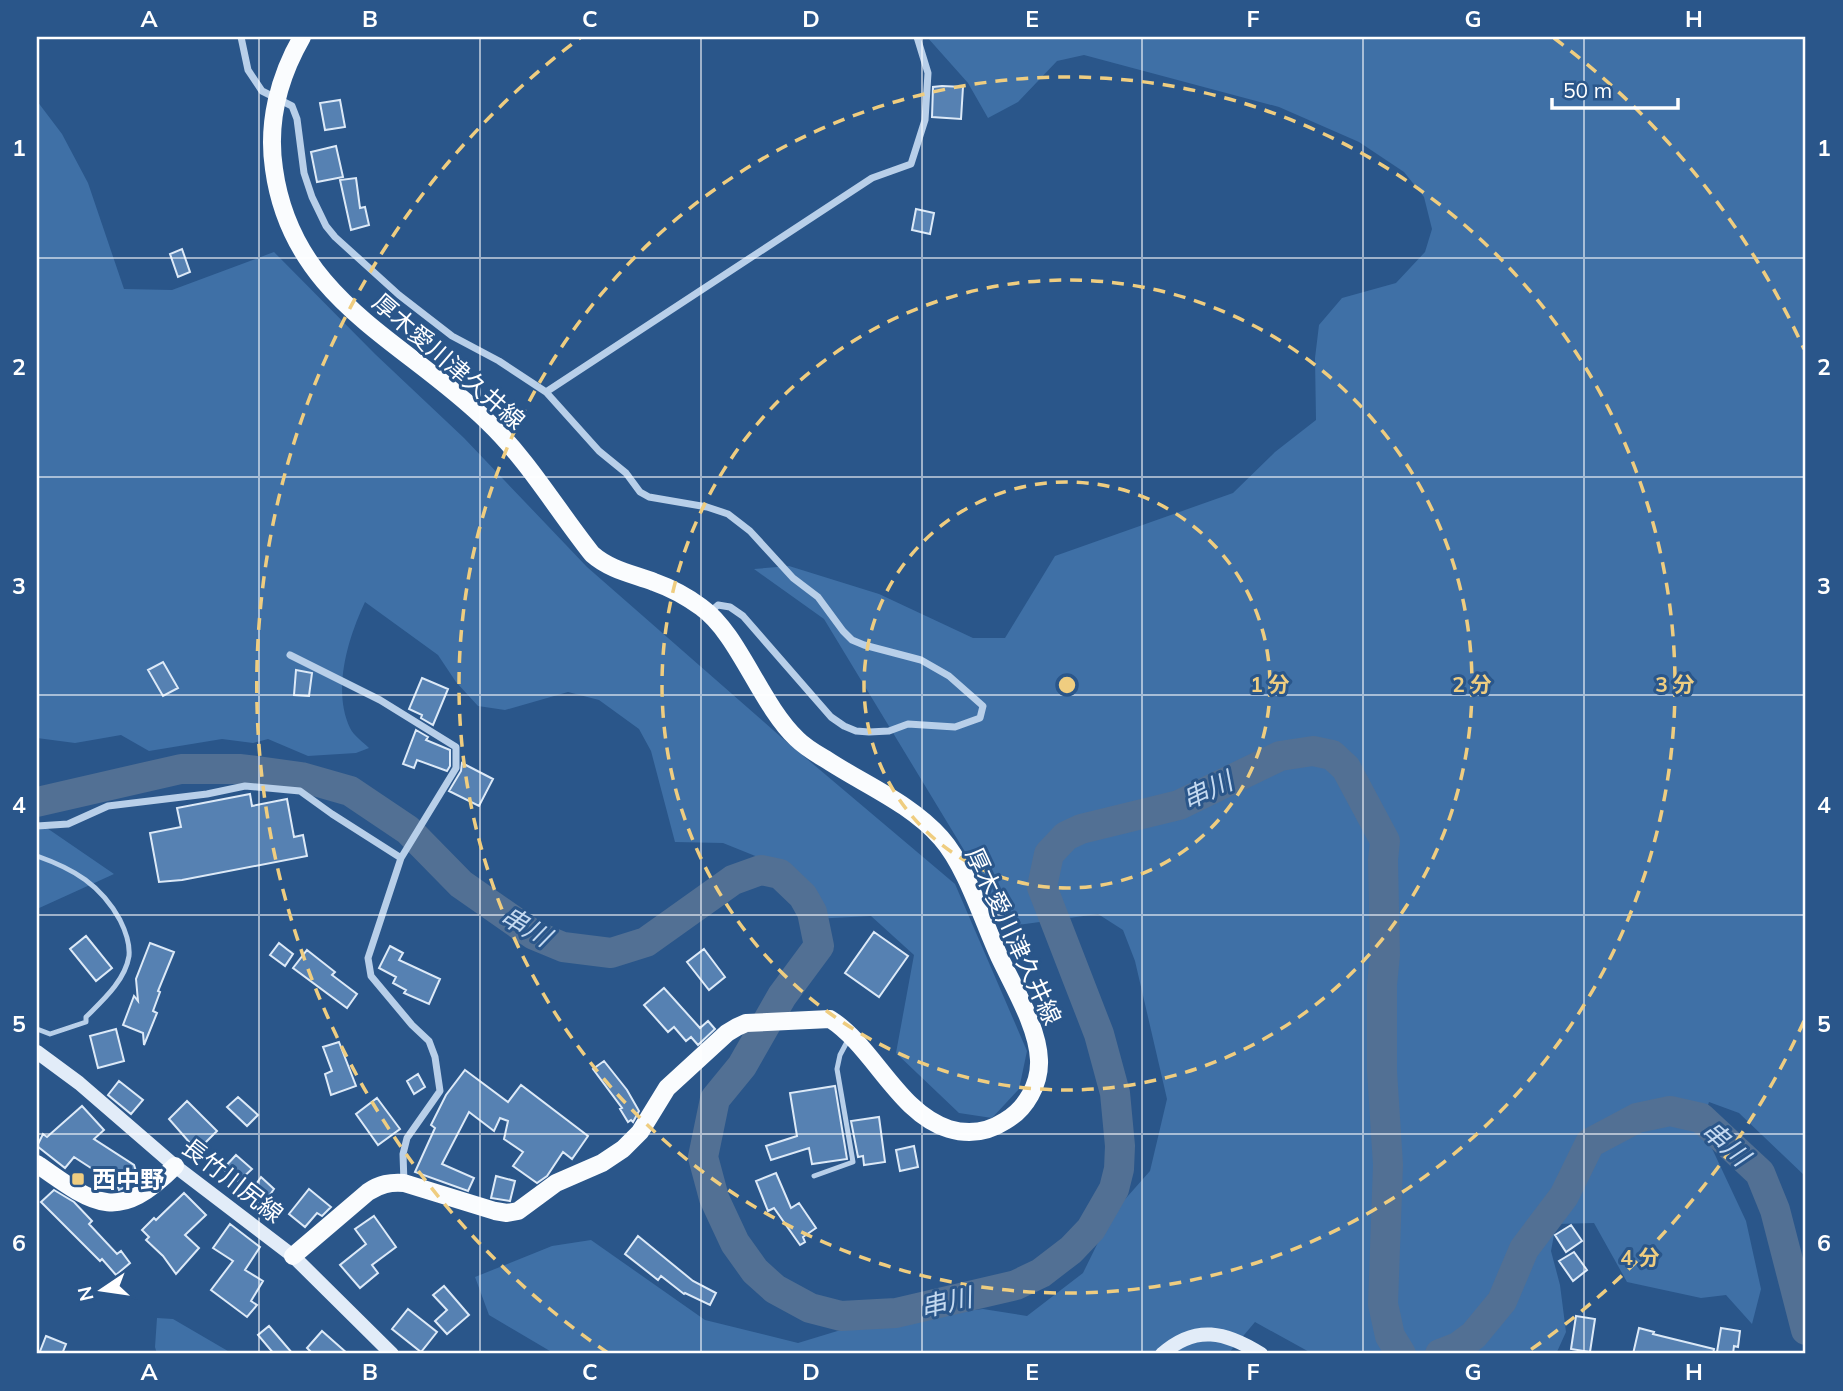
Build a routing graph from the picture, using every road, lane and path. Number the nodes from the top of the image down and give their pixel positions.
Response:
1 (241, 37) edge
2 (302, 37) edge
3 (917, 37) edge
4 (276, 99) junction
5 (546, 392) junction
6 (709, 613) junction
7 (290, 655) dead end
8 (37, 826) edge
9 (37, 856) edge
10 (401, 858) junction
11 (37, 1029) edge
12 (851, 1035) junction
13 (37, 1052) edge
14 (37, 1164) edge
15 (175, 1166) junction
16 (814, 1176) dead end
17 (404, 1183) junction
18 (293, 1256) junction
19 (392, 1354) edge
20 (1162, 1354) edge
21 (1261, 1354) edge

1 - 4 street
2 - 4 main road, 厚木愛川津久井線
3 - 5 street
4 - 5 street
4 - 6 main road, 厚木愛川津久井線
5 - 6 street
6 - 12 main road, 厚木愛川津久井線
7 - 10 street
8 - 10 street
9 - 11 lane
10 - 17 street
12 - 16 lane
12 - 17 main road, 厚木愛川津久井線
13 - 15 main road, 長竹川尻線
14 - 15 main road
15 - 18 main road, 長竹川尻線
17 - 18 main road
18 - 19 main road, 長竹川尻線
20 - 21 main road

